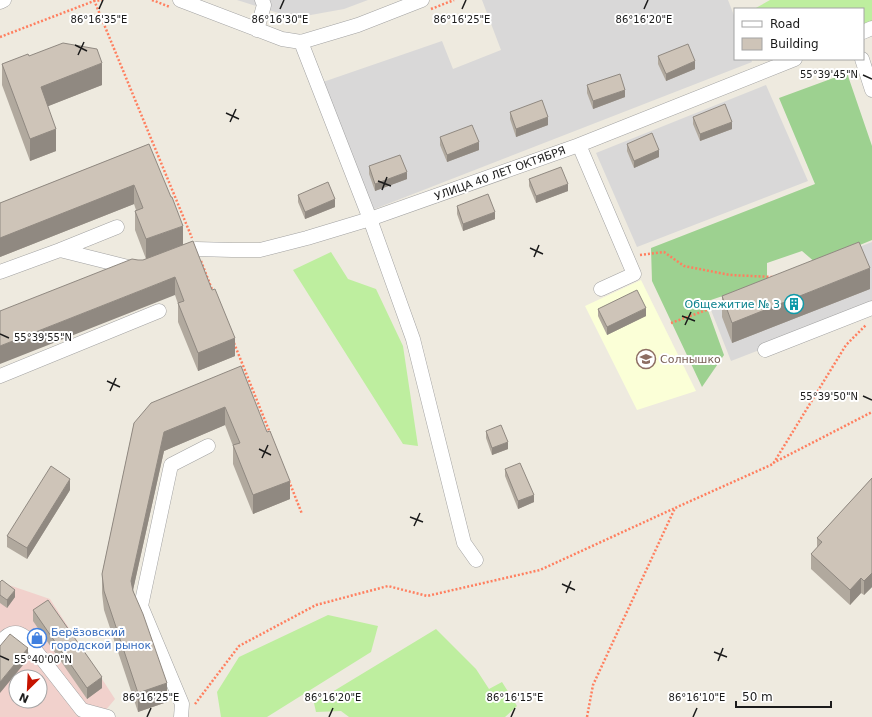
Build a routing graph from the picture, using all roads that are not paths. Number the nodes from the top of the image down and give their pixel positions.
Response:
1 (4, 0) edge
2 (180, 0) edge
3 (262, 0) edge
4 (422, 0) edge
5 (0, 2) edge
6 (257, 30) junction
7 (301, 42) junction
8 (792, 60) edge
9 (862, 60) edge
10 (872, 90) edge
11 (578, 145) junction
12 (370, 219) junction
13 (116, 227) dead end
14 (60, 250) junction
15 (168, 259) edge
16 (147, 267) edge
17 (0, 272) edge
18 (601, 289) dead end
19 (872, 308) edge
20 (159, 311) dead end
21 (765, 350) dead end
22 (0, 376) edge
23 (208, 446) dead end
24 (476, 560) dead end
25 (0, 643) edge
26 (108, 717) edge
27 (181, 717) edge

1 - 5 street
2 - 6 street
3 - 6 street
4 - 7 street
6 - 7 street
7 - 12 street
8 - 11 street, УЛИЦА 40 ЛЕТ ОКТЯБРЯ
9 - 10 street
11 - 12 street, УЛИЦА 40 ЛЕТ ОКТЯБРЯ
11 - 18 street
12 - 15 street, УЛИЦА 40 ЛЕТ ОКТЯБРЯ
12 - 24 street
13 - 14 street
14 - 16 street
14 - 17 street
19 - 21 street
20 - 22 street
23 - 27 street
25 - 26 street

